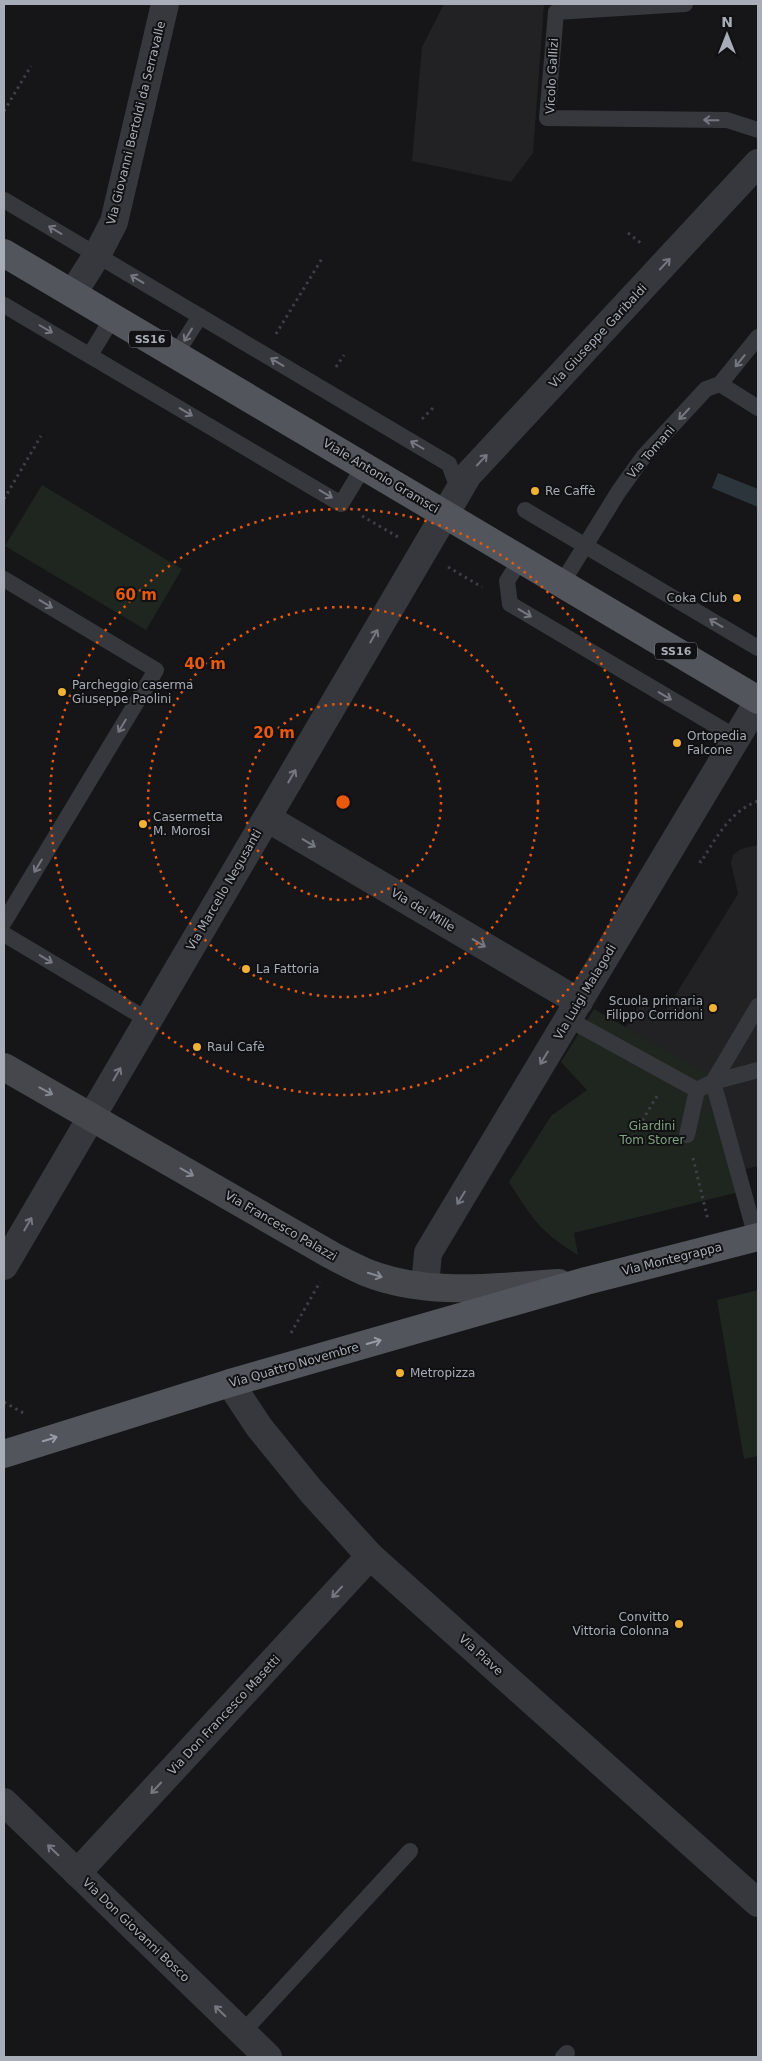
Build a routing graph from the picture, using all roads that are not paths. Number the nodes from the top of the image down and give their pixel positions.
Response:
1 (165, 4) edge
2 (684, 4) edge
3 (758, 130) edge
4 (758, 163) edge
5 (4, 200) edge
6 (4, 252) edge
7 (97, 255) junction
8 (73, 294) junction
9 (4, 305) edge
10 (200, 316) junction
11 (112, 317) junction
12 (758, 337) edge
13 (176, 354) junction
14 (90, 355) junction
15 (720, 384) junction
16 (758, 408) edge
17 (364, 466) junction
18 (452, 502) junction
19 (526, 510) dead end
20 (586, 545) junction
21 (521, 559) junction
22 (4, 579) edge
23 (562, 583) junction
24 (758, 648) edge
25 (758, 701) edge
26 (737, 738) junction
27 (267, 818) junction
28 (4, 922) edge
29 (4, 934) edge
30 (758, 1006) edge
31 (574, 1010) junction
32 (148, 1020) junction
33 (4, 1067) edge
34 (758, 1070) edge
35 (713, 1082) junction
36 (697, 1090) junction
37 (92, 1116) junction
38 (687, 1135) road end
39 (757, 1237) edge
40 (4, 1266) edge
41 (586, 1281) junction
42 (425, 1286) junction
43 (230, 1383) junction
44 (4, 1454) edge
45 (370, 1556) junction
46 (4, 1802) edge
47 (410, 1851) dead end
48 (77, 1873) junction
49 (758, 1903) edge
50 (242, 2033) junction
51 (268, 2057) edge

1 - 7 street, Via Giovanni Bertoldi da Serravalle
3 -> 2 lane, Vicolo Gallizi
18 -> 4 street, Via Giuseppe Garibaldi
7 -> 5 lane
6 - 8 main road, Viale Antonio Gramsci / SS16
7 - 8 street, Via Giovanni Bertoldi da Serravalle
10 -> 7 lane
8 - 11 main road, Viale Antonio Gramsci / SS16
9 -> 14 lane
10 -> 13 lane
18 -> 10 lane
11 - 13 main road, Viale Antonio Gramsci / SS16
11 - 14 lane
12 -> 15 lane, Via Tomani
13 - 17 main road, Viale Antonio Gramsci / SS16
14 -> 17 lane
15 - 16 lane
15 -> 20 lane, Via Tomani
17 - 18 main road, Viale Antonio Gramsci / SS16
18 - 21 main road, Viale Antonio Gramsci / SS16
27 -> 18 street, Via Marcello Negusanti
19 - 20 lane
20 - 23 lane, Via Tomani
24 -> 20 lane
21 - 23 main road, Viale Antonio Gramsci / SS16
21 -> 26 lane
22 -> 28 lane
23 - 25 main road, Viale Antonio Gramsci / SS16
25 - 26 street, Via Luigi Malagodi
26 - 31 street, Via Luigi Malagodi
27 -> 31 street, Via dei Mille
27 - 32 street, Via Marcello Negusanti
29 -> 32 lane
30 - 35 lane
31 - 36 lane
31 -> 42 street, Via Luigi Malagodi
37 -> 32 street, Via Marcello Negusanti
33 -> 37 street, Via Francesco Palazzi
34 - 35 lane
35 - 36 lane
35 - 39 lane
36 - 38 lane
40 -> 37 street, Via Marcello Negusanti
37 -> 42 street, Via Francesco Palazzi
39 - 41 main road, Via Montegrappa
41 - 42 street, Via Francesco Palazzi
43 -> 41 main road, Via Quattro Novembre
44 -> 43 main road, Via Quattro Novembre
43 - 45 street, Via Piave
45 -> 48 street, Via Don Francesco Masetti
45 - 49 street, Via Piave
48 -> 46 street, Via Don Giovanni Bosco
47 - 50 lane
50 -> 48 street, Via Don Giovanni Bosco
50 - 51 street, Via Don Giovanni Bosco

